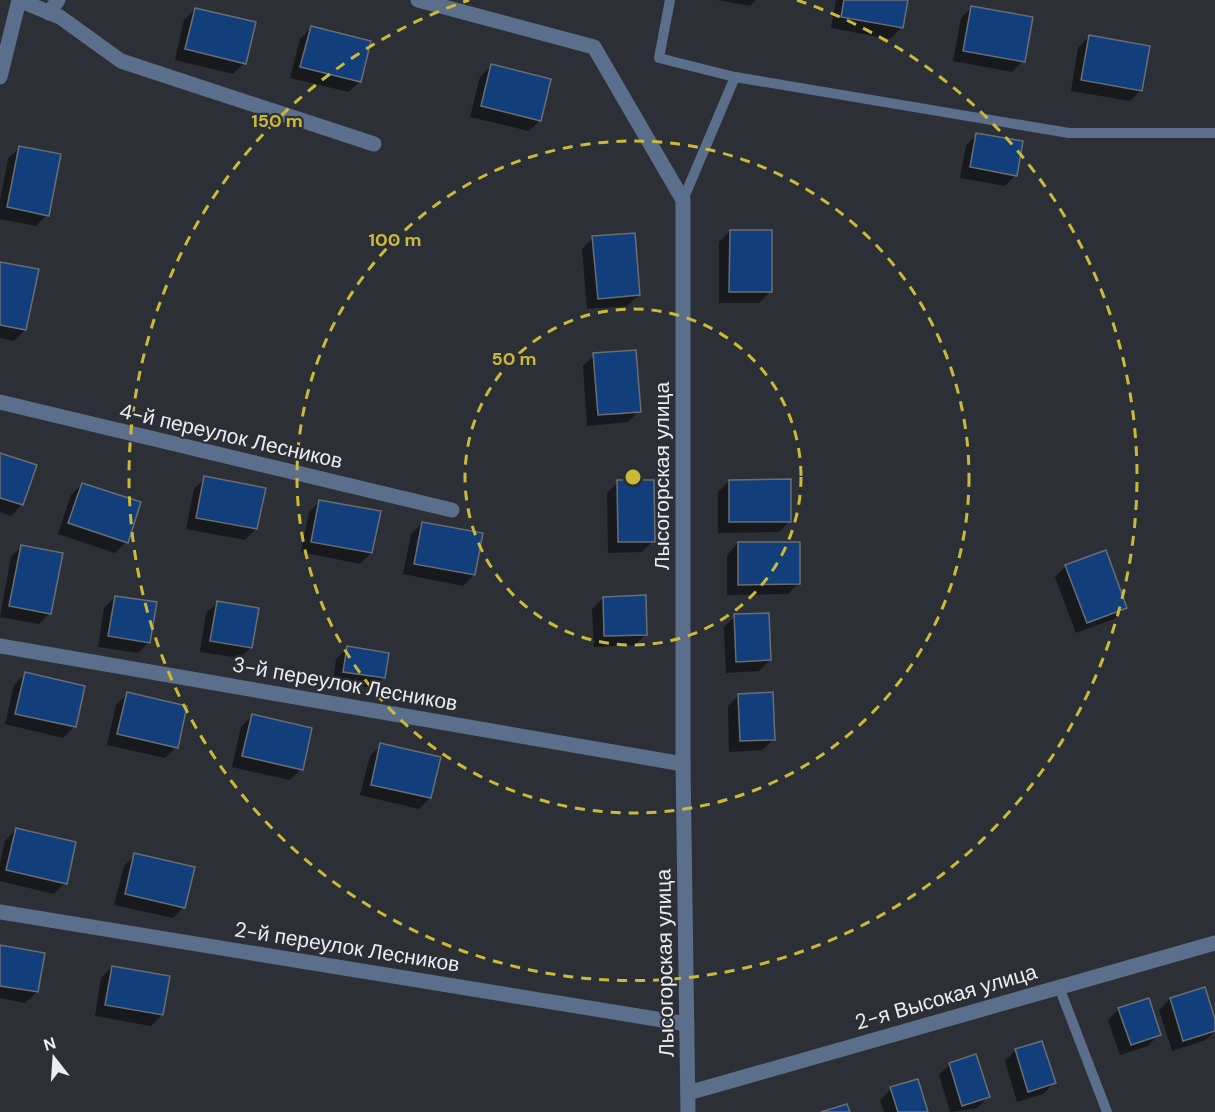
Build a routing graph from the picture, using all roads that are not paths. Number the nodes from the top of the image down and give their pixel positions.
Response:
1 (19, 0) edge
2 (58, 0) edge
3 (418, 0) edge
4 (670, 0) edge
5 (49, 13) junction
6 (735, 77) junction
7 (0, 78) edge
8 (1215, 133) edge
9 (374, 144) dead end
10 (683, 200) junction
11 (0, 402) edge
12 (452, 510) dead end
13 (0, 646) edge
14 (683, 764) junction
15 (0, 912) edge
16 (1215, 943) edge
17 (1059, 987) junction
18 (687, 1024) junction
19 (688, 1093) junction
20 (688, 1112) edge
21 (1107, 1112) edge

1 - 5 street
1 - 7 street
2 - 5 street
3 - 10 street
4 - 6 lane
5 - 9 street
6 - 8 lane
6 - 10 lane
10 - 14 street, Лысогорская улица
11 - 12 street, 4-й переулок Лесников
13 - 14 street, 3-й переулок Лесников
14 - 18 street, Лысогорская улица
15 - 18 street, 2-й переулок Лесников
16 - 17 street, 2-я Высокая улица
17 - 19 street, 2-я Высокая улица
17 - 21 lane
18 - 19 street, Лысогорская улица
19 - 20 street, Лысогорская улица

